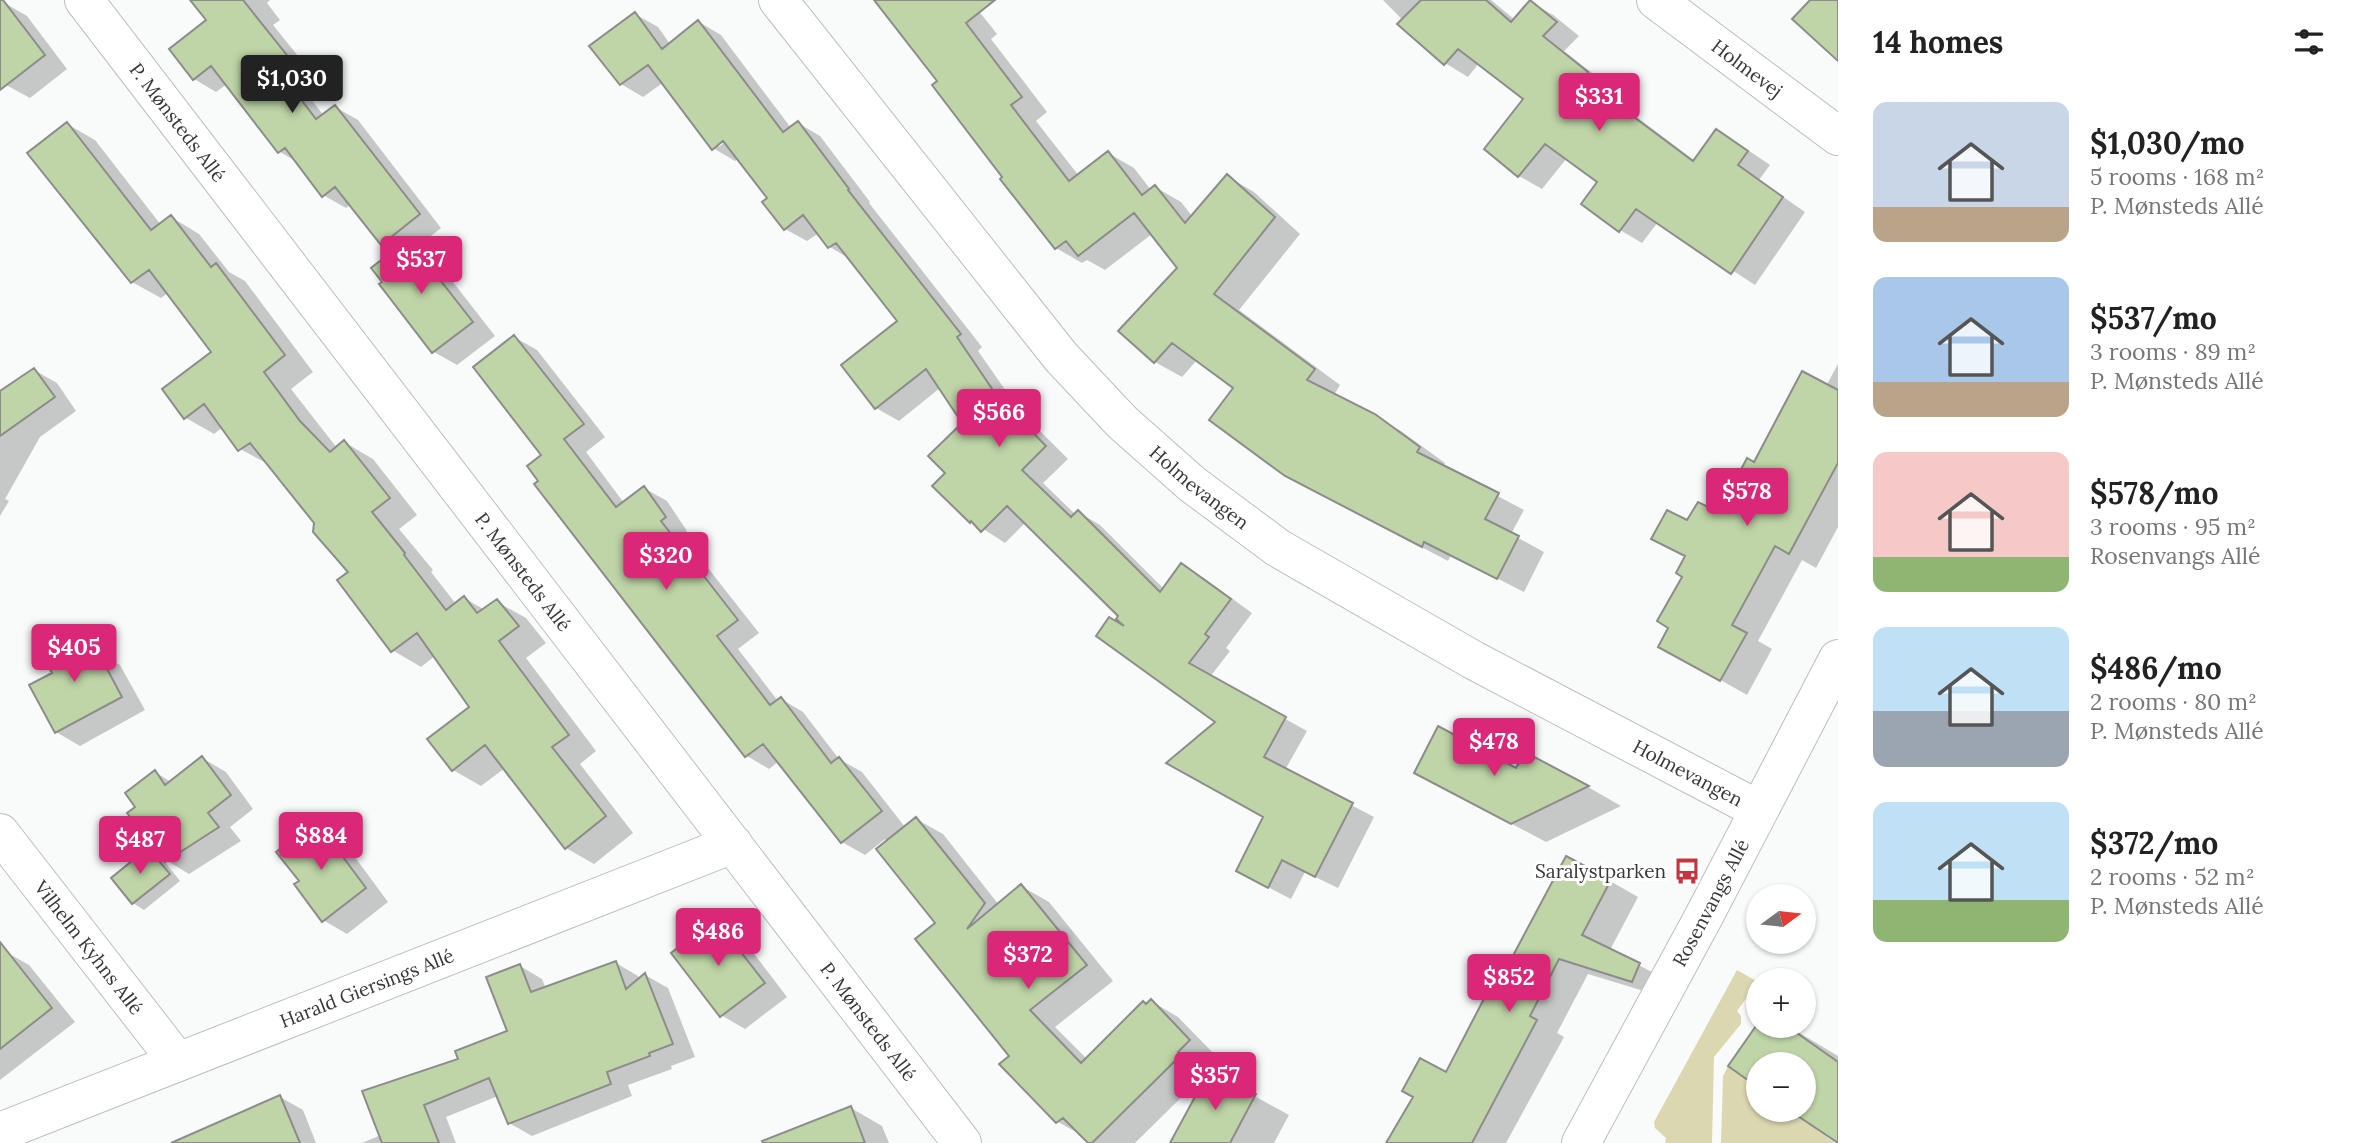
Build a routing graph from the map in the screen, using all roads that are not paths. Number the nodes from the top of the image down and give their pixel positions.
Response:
1 (84, 0) edge
2 (778, 0) edge
3 (1656, 0) edge
4 (1838, 136) edge
5 (1838, 659) edge
6 (1759, 810) junction
7 (0, 834) edge
8 (733, 844) junction
9 (178, 1062) junction
10 (0, 1132) edge
11 (962, 1143) edge
12 (1581, 1143) edge

1 - 8 street, P. Mønsteds Allé
2 - 6 street, Holmevangen
3 - 4 street, Holmevej
5 - 6 street, Rosenvangs Allé
6 - 12 street, Rosenvangs Allé
7 - 9 street, Vilhelm Kyhns Allé
8 - 9 street, Harald Giersings Allé
8 - 11 street, P. Mønsteds Allé
9 - 10 street, Harald Giersings Allé

